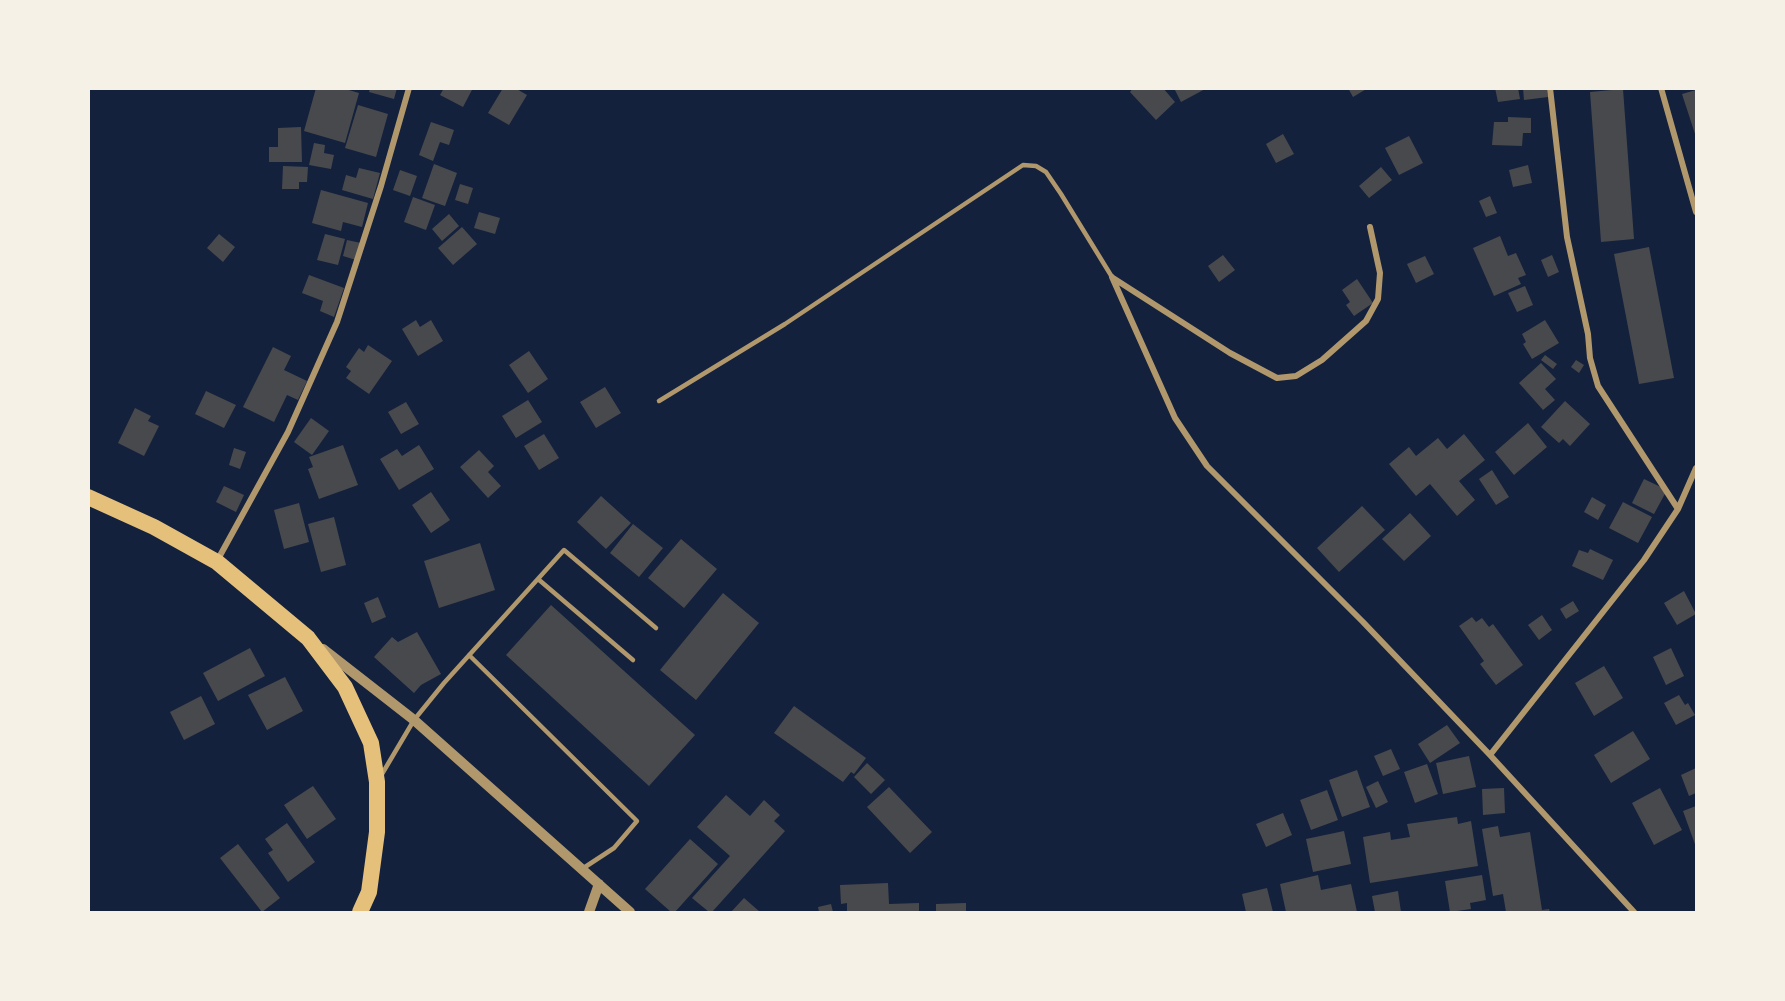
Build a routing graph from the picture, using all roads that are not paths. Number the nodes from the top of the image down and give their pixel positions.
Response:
1 (409, 88) edge
2 (1550, 88) edge
3 (1661, 88) edge
4 (1696, 212) edge
5 (1370, 227) dead end
6 (1112, 277) junction
7 (659, 401) dead end
8 (1696, 468) edge
9 (88, 497) edge
10 (1678, 509) junction
11 (217, 562) junction
12 (538, 579) junction
13 (656, 628) dead end
14 (308, 638) junction
15 (470, 655) junction
16 (633, 660) dead end
17 (414, 720) junction
18 (1490, 755) junction
19 (377, 782) junction
20 (582, 869) junction
21 (598, 884) junction
22 (360, 912) edge
23 (589, 912) edge
24 (630, 912) edge
25 (1634, 912) edge

1 - 11 street
2 - 10 street
3 - 4 street
5 - 6 street
6 - 7 lane
6 - 18 street
8 - 10 street
9 - 11 highway
10 - 18 street
11 - 14 highway
12 - 13 lane
12 - 15 lane
12 - 16 lane
14 - 17 street
14 - 19 highway
15 - 17 lane
15 - 20 lane
17 - 19 lane
17 - 20 street
18 - 25 street
19 - 22 highway
20 - 21 street
21 - 23 street
21 - 24 street

